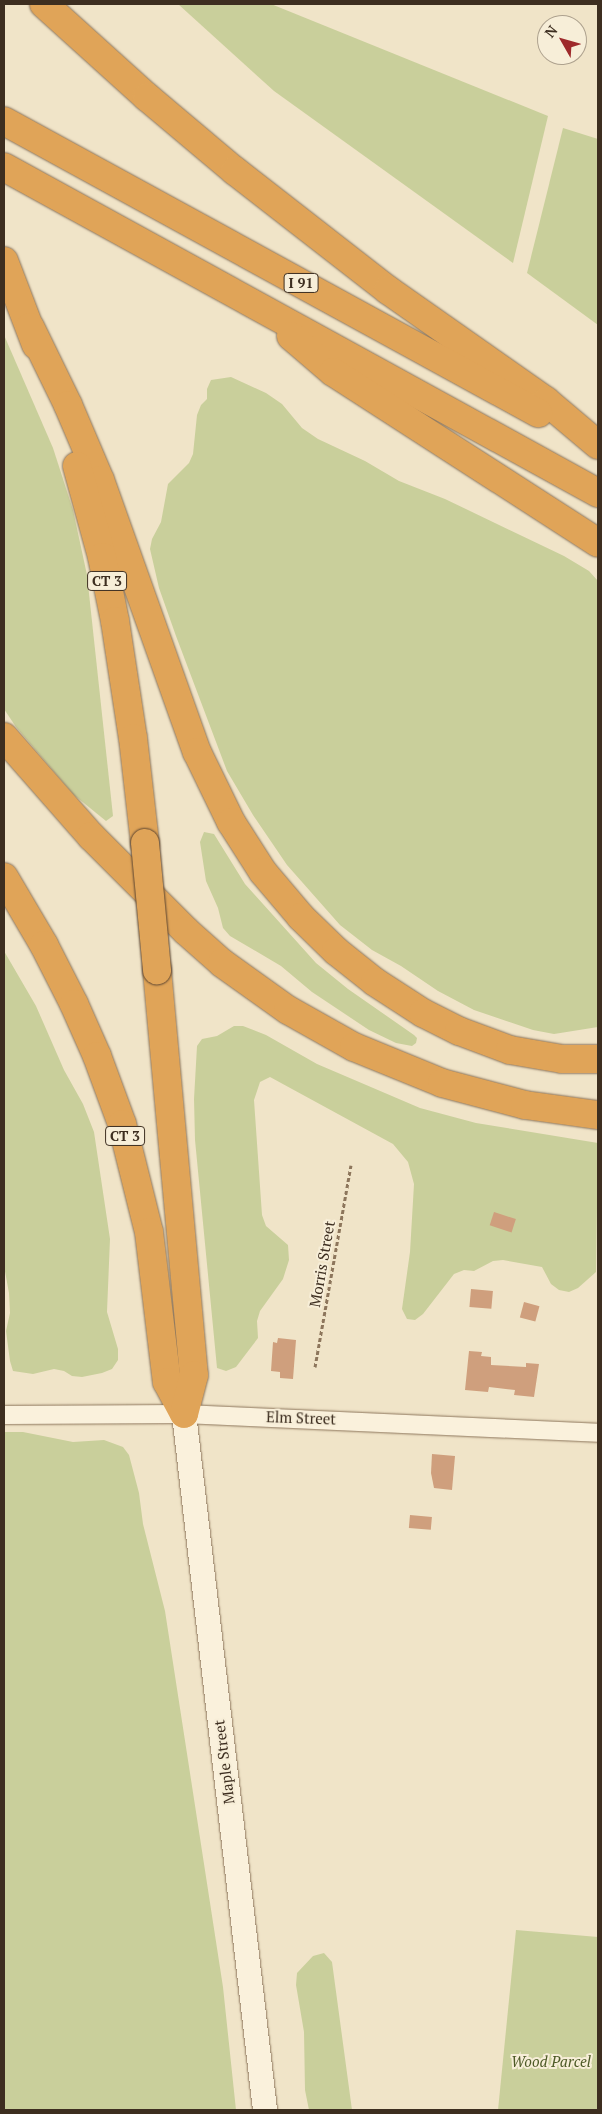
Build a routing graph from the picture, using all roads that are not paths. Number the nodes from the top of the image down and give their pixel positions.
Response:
1 (44, 4) edge
2 (4, 121) edge
3 (4, 167) edge
4 (4, 261) edge
5 (268, 312) junction
6 (30, 327) junction
7 (598, 445) edge
8 (598, 493) edge
9 (598, 542) edge
10 (4, 737) edge
11 (4, 877) edge
12 (598, 1059) edge
13 (598, 1115) edge
14 (184, 1414) junction
15 (4, 1416) edge
16 (598, 1433) edge
17 (265, 2110) edge

1 - 7 highway
2 - 7 highway, I 91
3 - 5 highway
4 - 6 highway, CT 3
5 - 8 highway
5 - 9 highway
6 - 12 highway
6 - 14 highway, CT 3, bridge
10 - 13 highway
11 - 14 highway, CT 3
14 - 15 street, Elm Street
14 - 16 street, Elm Street
14 - 17 main road, Maple Street / CT 3

